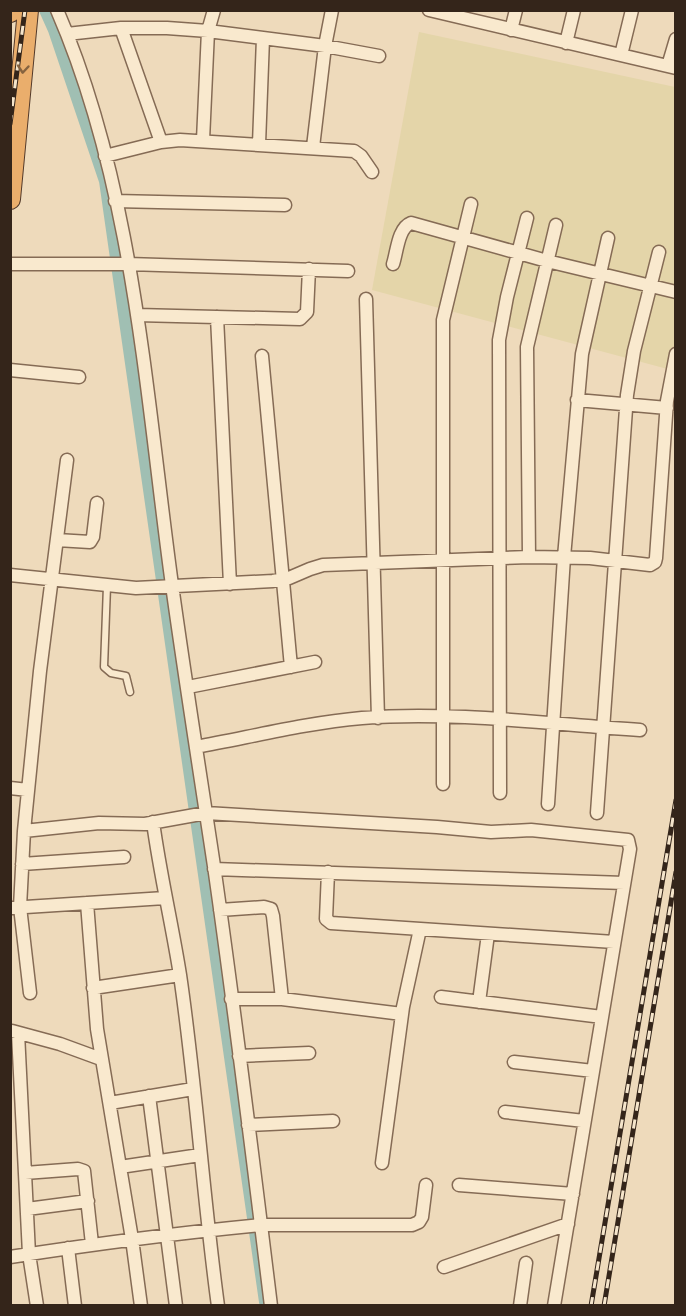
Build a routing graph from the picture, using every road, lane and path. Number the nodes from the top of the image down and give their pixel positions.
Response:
1 (28, 10) edge
2 (57, 10) edge
3 (214, 10) edge
4 (332, 10) edge
5 (429, 10) edge
6 (516, 10) edge
7 (574, 10) edge
8 (632, 10) edge
9 (458, 14) edge
10 (121, 28) junction
11 (511, 30) junction
12 (208, 31) junction
13 (67, 34) junction
14 (263, 38) junction
15 (675, 39) edge
16 (566, 43) junction
17 (325, 46) junction
18 (379, 56) dead end
19 (621, 56) junction
20 (672, 67) edge
21 (203, 140) junction
22 (161, 142) junction
23 (260, 144) junction
24 (313, 147) junction
25 (105, 156) junction
26 (372, 172) dead end
27 (10, 199) edge
28 (115, 201) junction
29 (471, 204) dead end
30 (285, 205) dead end
31 (527, 218) dead end
32 (556, 225) dead end
33 (463, 236) junction
34 (608, 238) dead end
35 (518, 252) junction
36 (658, 252) dead end
37 (547, 261) junction
38 (10, 264) edge
39 (126, 264) junction
40 (393, 264) dead end
41 (309, 269) junction
42 (348, 271) dead end
43 (599, 274) junction
44 (650, 286) junction
45 (675, 292) edge
46 (366, 299) dead end
47 (137, 315) junction
48 (217, 316) junction
49 (675, 354) edge
50 (262, 356) dead end
51 (10, 370) edge
52 (79, 377) dead end
53 (577, 400) junction
54 (626, 405) junction
55 (667, 408) junction
56 (67, 460) dead end
57 (97, 503) dead end
58 (57, 540) junction
59 (529, 557) junction
60 (564, 557) junction
61 (498, 558) junction
62 (443, 561) junction
63 (614, 561) junction
64 (375, 563) junction
65 (10, 575) edge
66 (53, 580) junction
67 (283, 580) junction
68 (230, 584) junction
69 (107, 586) junction
70 (170, 587) junction
71 (315, 662) dead end
72 (291, 667) junction
73 (188, 687) junction
74 (130, 692) dead end
75 (378, 717) junction
76 (443, 717) junction
77 (501, 721) junction
78 (552, 724) junction
79 (602, 728) junction
80 (640, 730) dead end
81 (196, 747) junction
82 (443, 784) dead end
83 (10, 788) edge
84 (28, 790) junction
85 (500, 793) dead end
86 (548, 804) dead end
87 (597, 813) dead end
88 (198, 814) junction
89 (153, 822) junction
90 (24, 831) junction
91 (124, 857) dead end
92 (22, 864) junction
93 (214, 869) junction
94 (328, 872) junction
95 (624, 883) junction
96 (165, 898) junction
97 (87, 903) junction
98 (15, 908) edge
99 (220, 910) junction
100 (420, 929) junction
101 (488, 934) junction
102 (614, 942) junction
103 (180, 975) junction
104 (93, 988) junction
105 (30, 993) dead end
106 (441, 997) dead end
107 (231, 999) junction
108 (282, 999) junction
109 (479, 1002) junction
110 (402, 1014) junction
111 (602, 1017) junction
112 (14, 1032) edge
113 (309, 1053) dead end
114 (239, 1056) junction
115 (101, 1059) junction
116 (514, 1062) dead end
117 (593, 1071) junction
118 (193, 1089) junction
119 (149, 1096) junction
120 (110, 1102) junction
121 (505, 1112) dead end
122 (333, 1121) dead end
123 (584, 1121) junction
124 (248, 1125) junction
125 (200, 1155) junction
126 (158, 1161) junction
127 (382, 1163) dead end
128 (120, 1167) junction
129 (25, 1173) junction
130 (426, 1185) dead end
131 (459, 1185) dead end
132 (573, 1194) junction
133 (88, 1201) junction
134 (27, 1209) junction
135 (568, 1224) junction
136 (258, 1225) junction
137 (207, 1230) junction
138 (168, 1235) junction
139 (132, 1239) junction
140 (92, 1244) junction
141 (68, 1248) junction
142 (29, 1254) junction
143 (10, 1257) edge
144 (526, 1263) dead end
145 (444, 1267) dead end
146 (37, 1305) edge
147 (75, 1305) edge
148 (141, 1305) edge
149 (176, 1305) edge
150 (218, 1305) edge
151 (272, 1305) edge
152 (520, 1305) edge
153 (554, 1305) edge

1 -> 27 highway
2 - 13 street
3 - 12 street
4 - 17 street
5 - 9 street
6 - 11 street
7 - 16 street
8 - 19 street
9 - 11 street
10 - 12 street
10 - 13 street
10 - 22 street
11 - 16 street
12 - 14 street
12 - 21 street
13 - 25 street
14 - 17 street
14 - 23 street
15 - 20 street
16 - 19 street
17 - 18 street
17 - 24 street
19 - 20 street
21 - 22 street
21 - 23 street
22 - 25 street
23 - 24 street
24 - 26 street
25 - 28 street
28 - 30 street
28 - 39 street
29 - 33 street
31 - 35 street
32 - 37 street
33 - 35 street
33 - 40 street
33 - 62 street
34 - 43 street
35 - 37 street
35 - 61 street
36 - 44 street
37 - 43 street
37 - 59 street
38 - 39 street
39 - 41 street
39 - 47 street
41 - 42 street
41 - 48 street
43 - 44 street
43 - 53 street
44 - 45 street
44 - 54 street
46 - 64 street
47 - 48 street
47 - 70 street
48 - 68 street
49 - 55 street
50 - 67 street
51 - 52 street
53 - 54 street
53 - 60 street
54 - 55 street
54 - 63 street
55 - 63 street
56 - 58 street
57 - 58 street
58 - 66 street
59 - 60 street
59 - 61 street
60 - 63 street
60 - 78 street
61 - 62 street
61 - 77 street
62 - 64 street
62 - 76 street
63 - 79 street
64 - 67 street
64 - 75 street
65 - 66 street
66 - 69 street
66 - 84 street
67 - 68 street
67 - 72 street
68 - 70 street
69 - 70 street
69 - 74 lane
70 - 73 street
71 - 72 street
72 - 73 street
73 - 81 street
75 - 76 street
75 - 81 street
76 - 77 street
76 - 82 street
77 - 78 street
77 - 85 street
78 - 79 street
78 - 86 street
79 - 80 street
79 - 87 street
81 - 88 street
83 - 84 street
84 - 90 street
88 - 89 street
88 - 93 street
88 - 95 street
89 - 90 street
89 - 96 street
90 - 92 street
91 - 92 street
92 - 98 street
93 - 94 street
93 - 99 street
94 - 95 street
94 - 100 street
95 - 102 street
96 - 97 street
96 - 103 street
97 - 98 street
97 - 104 street
98 - 105 street
99 - 107 street
99 - 108 street
100 - 101 street
100 - 110 street
101 - 102 street
101 - 109 street
102 - 111 street
103 - 104 street
103 - 118 street
104 - 115 street
106 - 109 street
107 - 108 street
107 - 114 street
108 - 110 street
109 - 111 street
110 - 127 street
111 - 117 street
112 - 115 street
112 - 129 street
113 - 114 street
114 - 124 street
115 - 120 street
116 - 117 street
117 - 123 street
118 - 119 street
118 - 125 street
119 - 120 street
119 - 126 street
120 - 128 street
121 - 123 street
122 - 124 street
123 - 132 street
124 - 136 street
125 - 126 street
125 - 137 street
126 - 128 street
126 - 138 street
128 - 139 street
129 - 133 street
129 - 134 street
130 - 136 street
131 - 132 street
132 - 135 street
133 - 134 street
133 - 140 street
134 - 142 street
135 - 145 street
135 - 153 street
136 - 137 street
136 - 151 street
137 - 138 street
137 - 150 street
138 - 139 street
138 - 149 street
139 - 140 street
139 - 148 street
140 - 141 street
141 - 142 street
141 - 147 street
142 - 143 street
142 - 146 street
144 - 152 street

